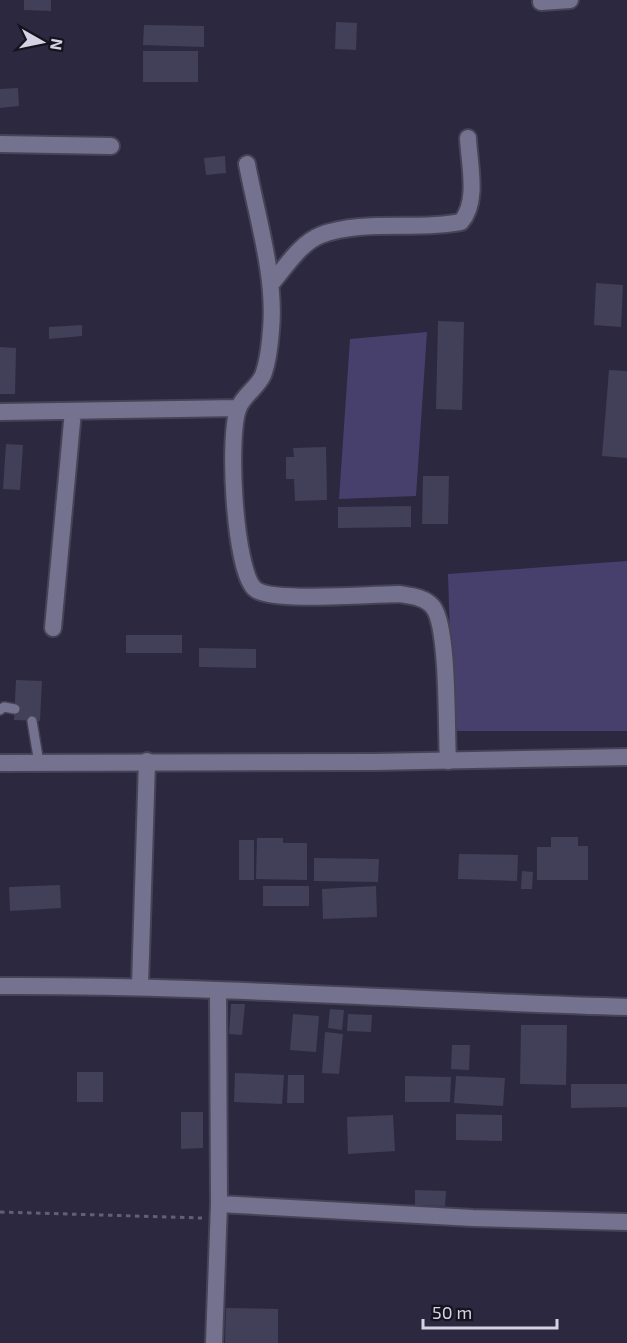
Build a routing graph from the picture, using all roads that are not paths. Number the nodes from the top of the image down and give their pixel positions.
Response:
1 (570, 0) edge
2 (541, 2) dead end
3 (468, 138) dead end
4 (0, 144) edge
5 (111, 146) dead end
6 (247, 164) dead end
7 (271, 284) junction
8 (238, 408) junction
9 (73, 411) junction
10 (0, 412) edge
11 (53, 628) dead end
12 (15, 709) dead end
13 (0, 710) edge
14 (33, 721) dead end
15 (627, 758) edge
16 (147, 761) junction
17 (448, 761) junction
18 (0, 763) edge
19 (39, 763) junction
20 (0, 986) edge
21 (140, 986) junction
22 (218, 991) junction
23 (627, 1007) edge
24 (219, 1211) junction
25 (627, 1222) edge
26 (214, 1343) edge

1 - 2 street
3 - 7 street
4 - 5 street
6 - 7 street
7 - 8 street
8 - 9 street
8 - 17 street
9 - 10 street
9 - 11 street
12 - 13 lane
14 - 19 lane
15 - 17 street
16 - 17 street
16 - 19 street
16 - 21 street
18 - 19 street
20 - 21 street
21 - 22 street
22 - 23 street
22 - 24 street
24 - 25 street
24 - 26 street

